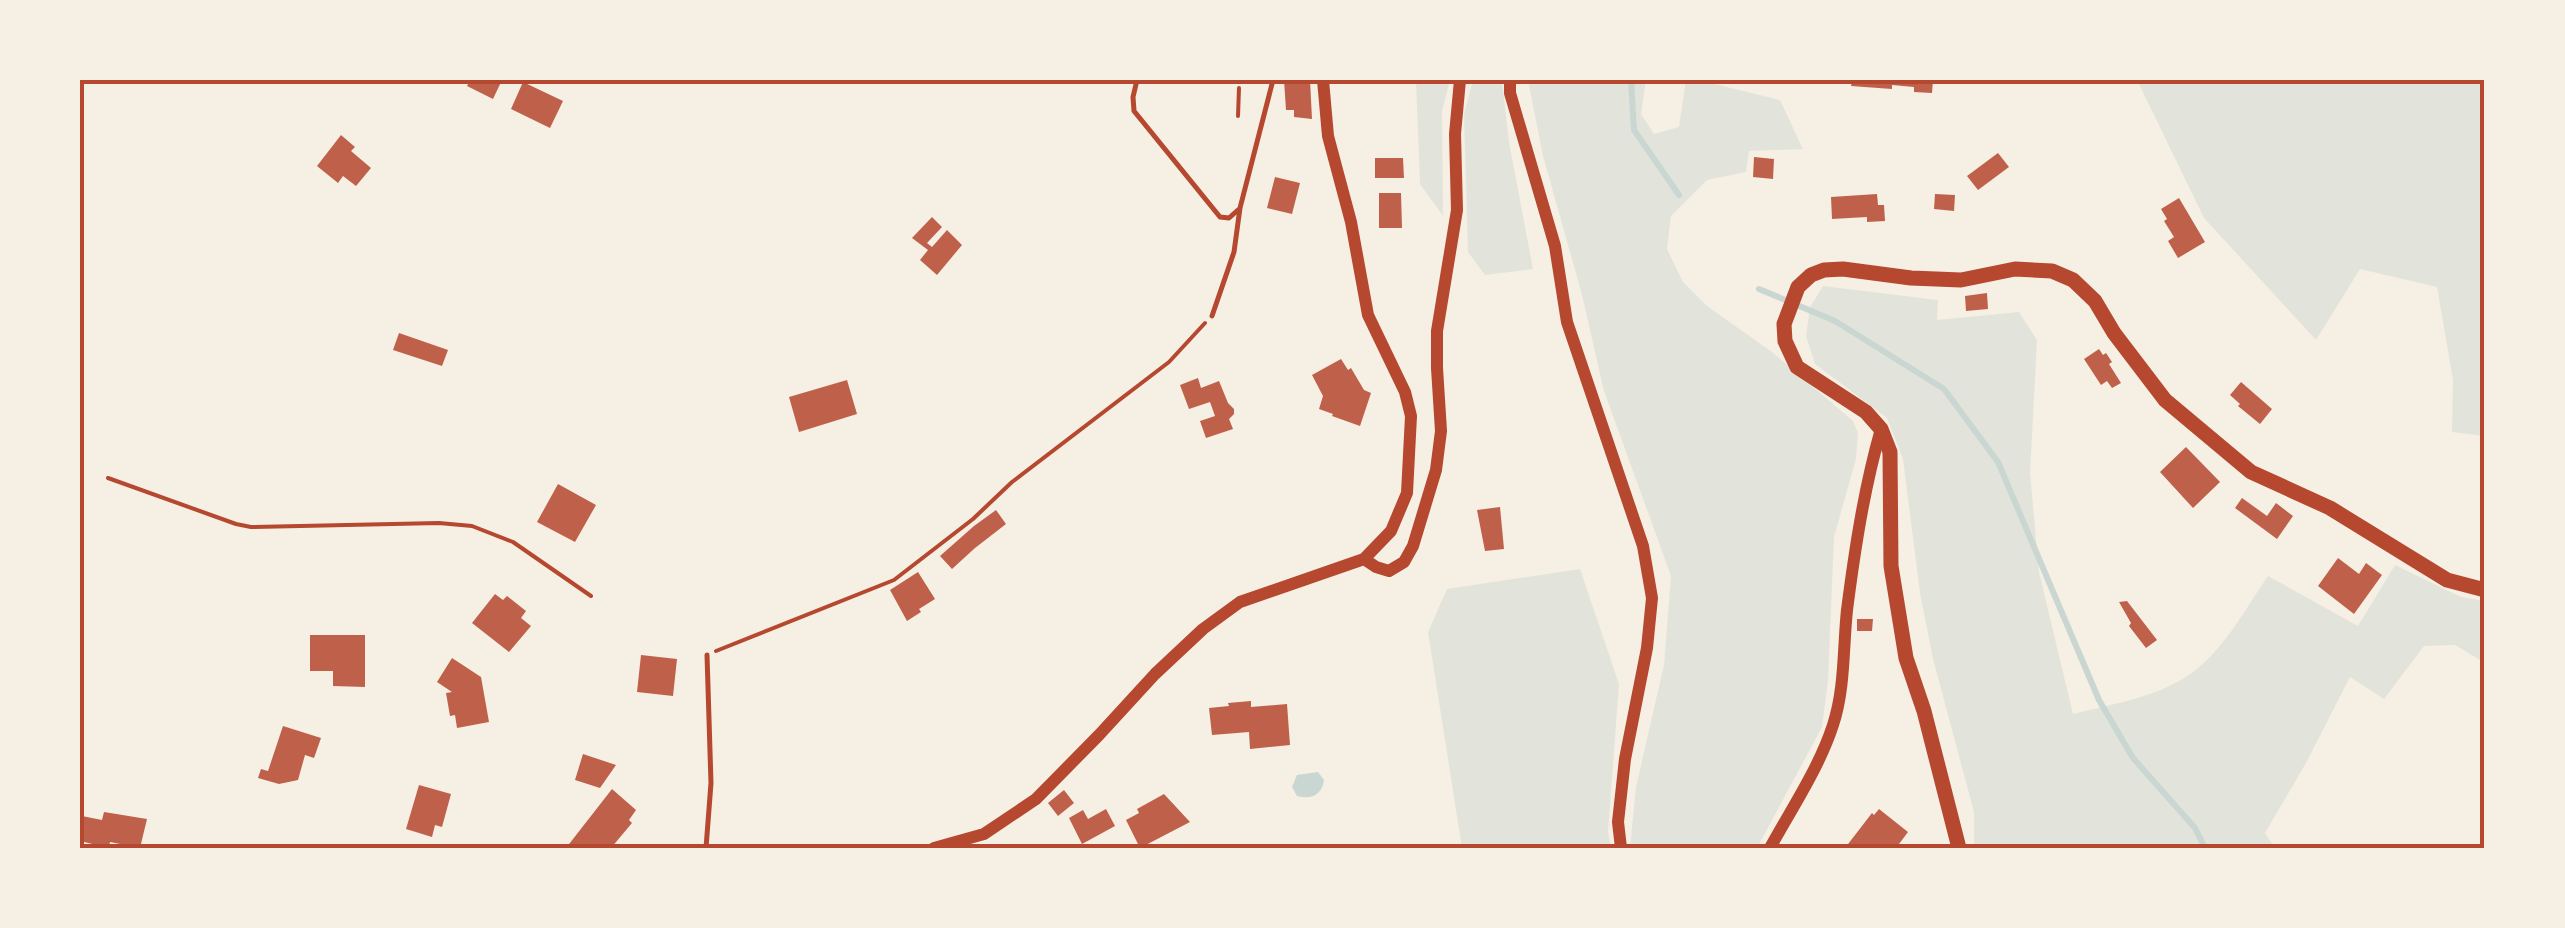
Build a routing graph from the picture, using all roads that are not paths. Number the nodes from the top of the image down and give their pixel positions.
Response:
1 (1137, 80) edge
2 (1273, 80) edge
3 (1323, 80) edge
4 (1460, 80) edge
5 (1510, 80) edge
6 (1240, 208) junction
7 (1212, 316) road end
8 (1881, 428) junction
9 (1364, 558) junction
10 (2485, 590) edge
11 (707, 654) road end
12 (706, 848) edge
13 (934, 848) edge
14 (1620, 848) edge
15 (1770, 848) edge
16 (1959, 848) edge

1 - 6 lane
2 - 6 lane
3 - 9 street
4 - 9 street
5 - 14 street
6 - 7 lane
8 - 10 main road
8 - 15 street
8 - 16 main road
9 - 13 street
11 - 12 lane

